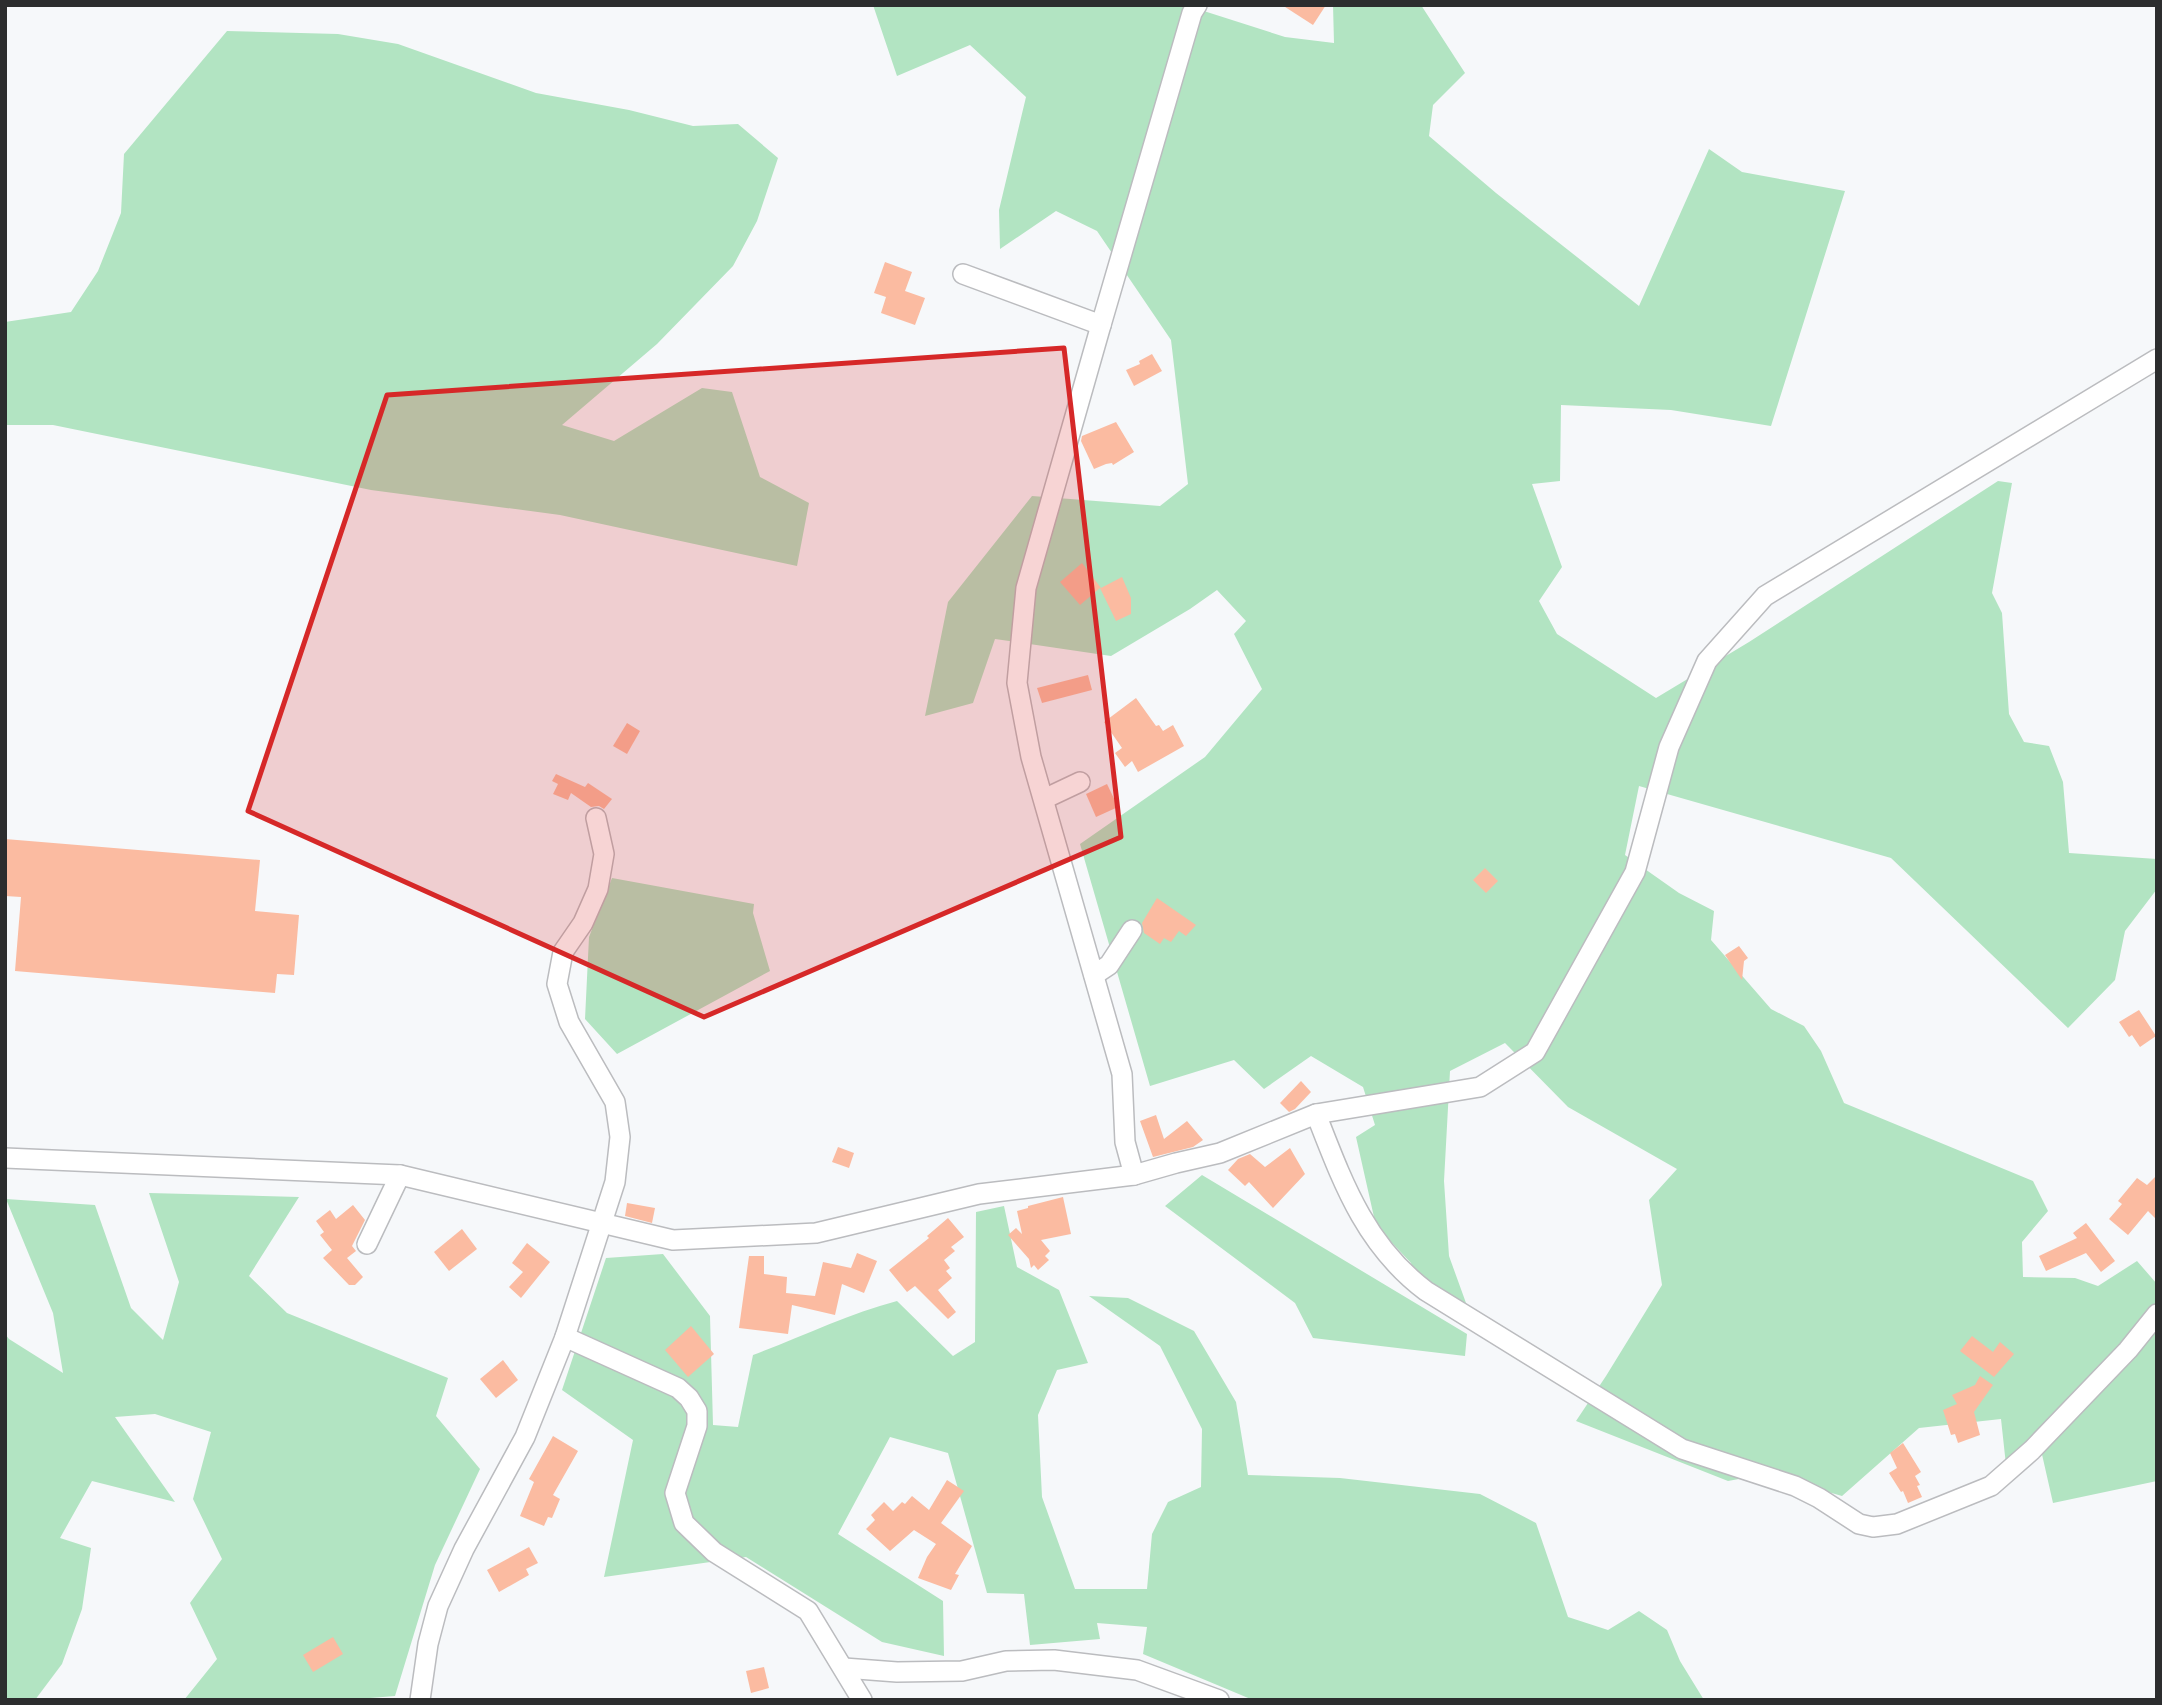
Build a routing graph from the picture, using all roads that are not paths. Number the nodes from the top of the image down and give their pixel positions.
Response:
1 (1197, 5) edge
2 (963, 274) dead end
3 (1101, 325) junction
4 (2157, 359) edge
5 (1080, 782) dead end
6 (1044, 799) junction
7 (596, 818) dead end
8 (1132, 930) dead end
9 (1094, 975) junction
10 (1316, 1114) junction
11 (5, 1158) edge
12 (400, 1175) junction
13 (1135, 1175) junction
14 (603, 1222) junction
15 (367, 1244) dead end
16 (2157, 1314) edge
17 (565, 1337) junction
18 (844, 1668) junction
19 (420, 1700) edge
20 (862, 1700) edge
21 (1219, 1700) edge

1 - 3 street
2 - 3 street
3 - 6 street
4 - 10 street
5 - 6 street
6 - 9 street
7 - 14 street
8 - 9 street
9 - 13 street
10 - 13 street
10 - 16 street
11 - 12 street
12 - 14 street
12 - 15 street
13 - 14 street
14 - 17 street
17 - 18 street
17 - 19 street
18 - 20 street
18 - 21 street

